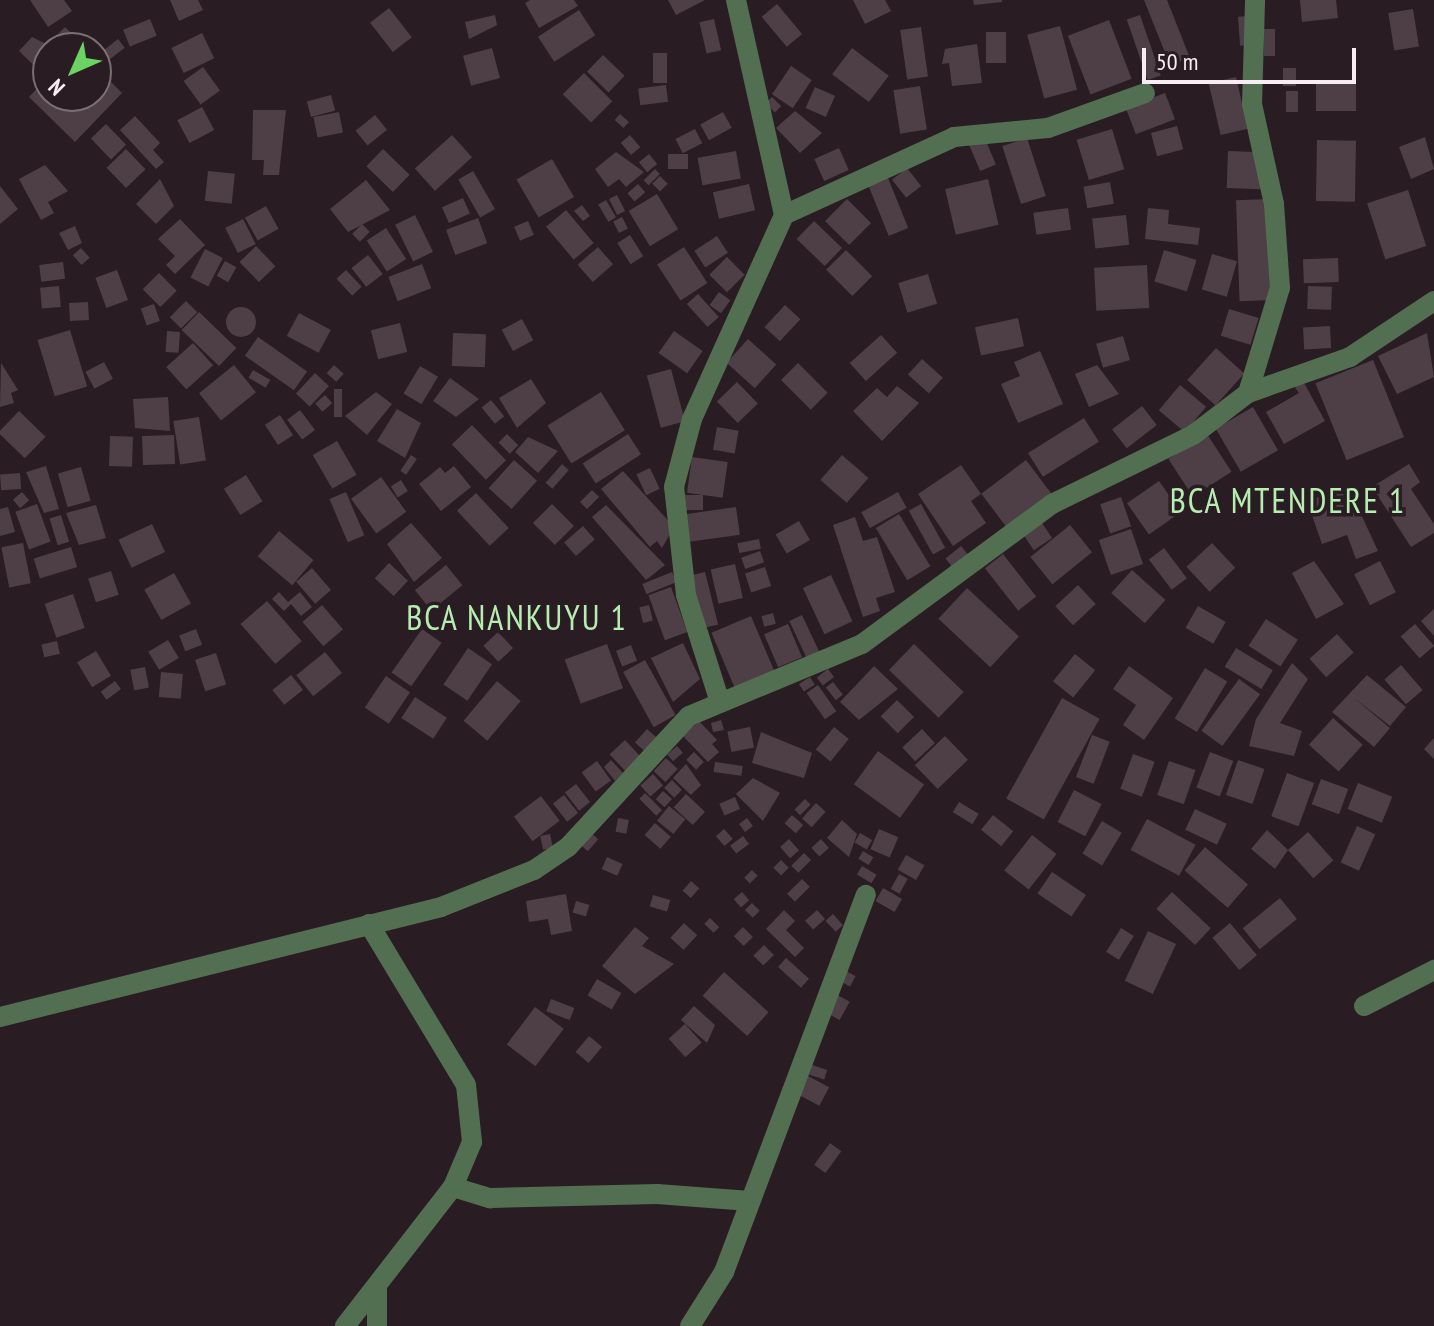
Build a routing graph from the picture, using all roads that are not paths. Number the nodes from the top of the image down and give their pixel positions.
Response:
1 (736, 0) edge
2 (1255, 0) edge
3 (1145, 93) dead end
4 (784, 215) junction
5 (1434, 301) edge
6 (1248, 393) junction
7 (719, 699) junction
8 (866, 895) dead end
9 (369, 924) junction
10 (1434, 970) edge
11 (1364, 1006) dead end
12 (0, 1017) edge
13 (453, 1187) junction
14 (750, 1201) junction
15 (377, 1290) junction
16 (345, 1326) edge
17 (377, 1326) edge
18 (690, 1326) edge

1 - 4 street
2 - 6 street
3 - 4 street
4 - 7 street
5 - 6 street
6 - 7 street
7 - 9 street
8 - 14 street
9 - 12 street
9 - 13 street
10 - 11 street
13 - 14 street
13 - 15 street
14 - 18 street
15 - 16 street
15 - 17 street

